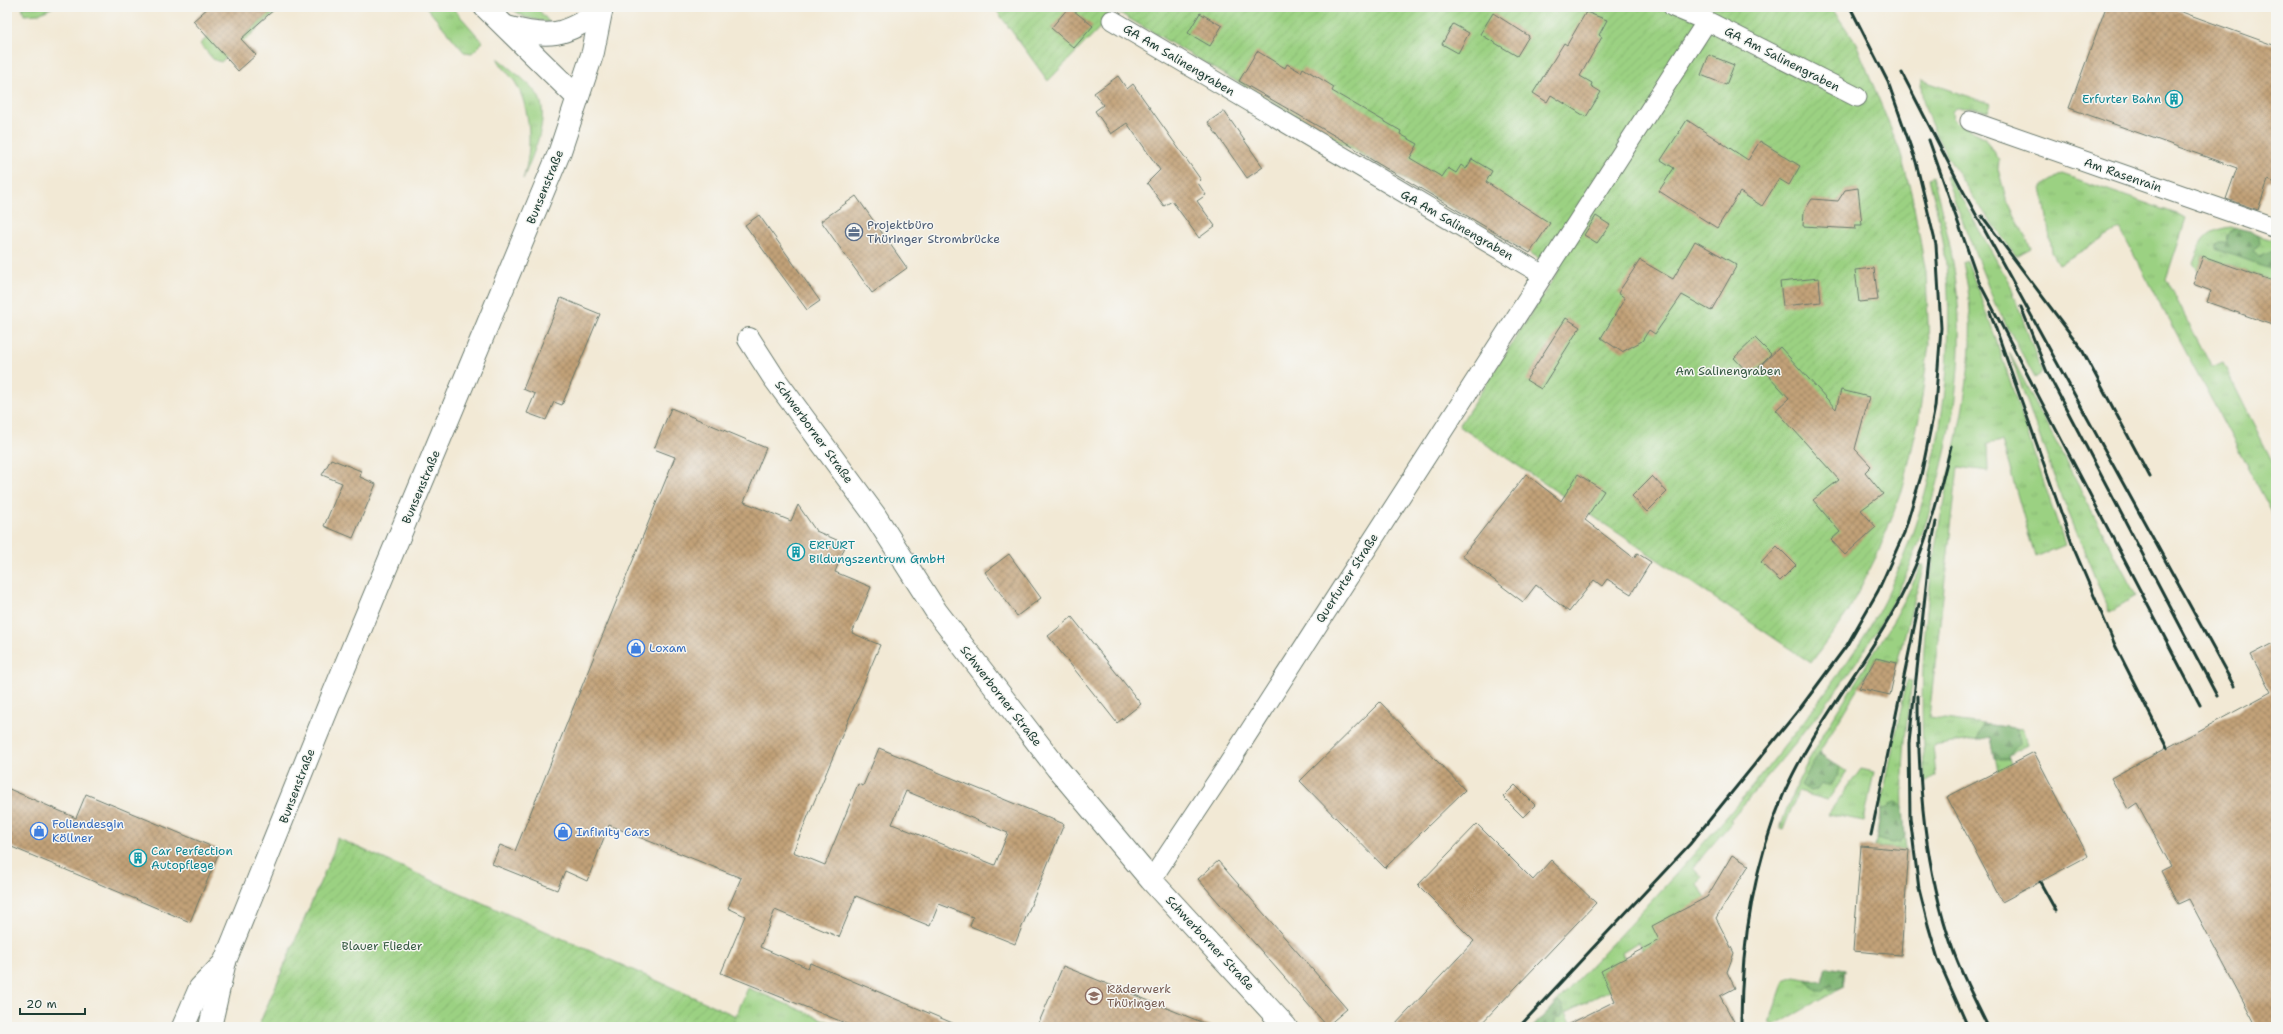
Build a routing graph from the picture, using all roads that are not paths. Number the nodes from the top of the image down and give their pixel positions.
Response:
1 (485, 7) edge
2 (1673, 7) edge
3 (602, 9) edge
4 (1112, 20) dead end
5 (1707, 20) junction
6 (505, 27) junction
7 (577, 97) junction
8 (1857, 97) dead end
9 (1970, 121) dead end
10 (2276, 228) edge
11 (1543, 275) junction
12 (749, 339) dead end
13 (1151, 880) junction
14 (225, 961) junction
15 (183, 1027) edge
16 (210, 1027) edge
17 (1286, 1027) edge

1 - 6 main road
2 - 5 street, GA Am Salinengraben
3 - 6 main road
3 - 7 main road, Bunsenstraße
4 - 11 street, GA Am Salinengraben
5 - 8 street, GA Am Salinengraben
5 - 11 street
6 - 7 main road
7 - 14 main road, Bunsenstraße
9 - 10 street, Am Rasenrain
11 - 13 street, Querfurter Straße
12 - 13 main road, Schwerborner Straße
13 - 17 main road, Schwerborner Straße
14 - 15 main road, Bunsenstraße
14 - 16 main road, Bunsenstraße

